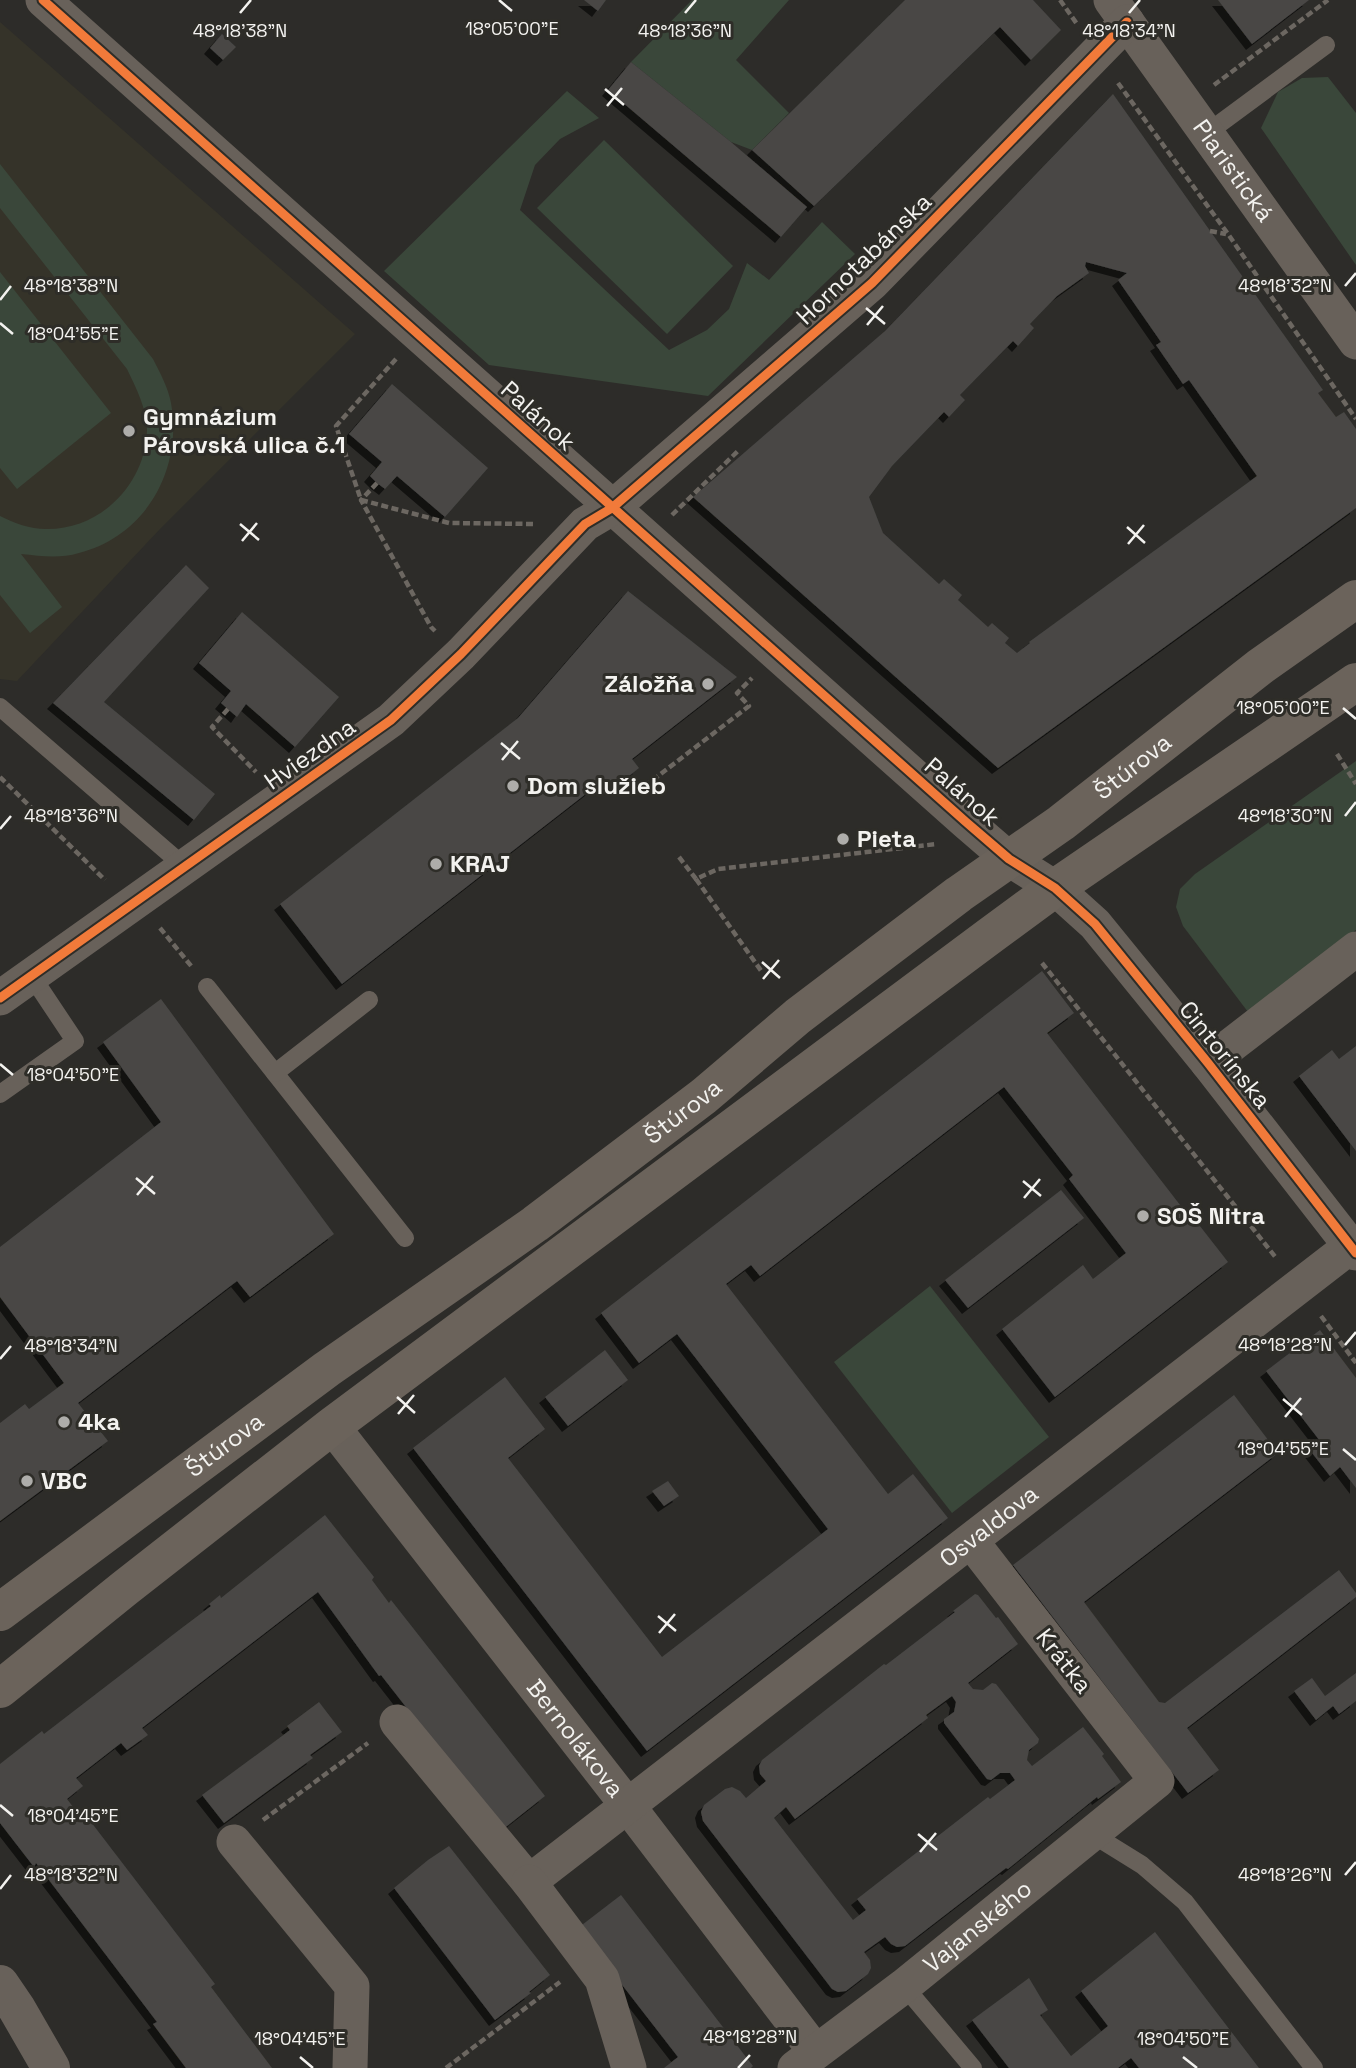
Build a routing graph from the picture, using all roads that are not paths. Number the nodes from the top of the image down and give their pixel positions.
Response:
1 (43, 0) edge
2 (1119, 11) edge
3 (1326, 44) dead end
4 (1207, 133) junction
5 (1356, 342) edge
6 (598, 516) junction
7 (1356, 599) edge
8 (1356, 682) edge
9 (0, 708) edge
10 (1009, 859) junction
11 (184, 867) junction
12 (1055, 888) junction
13 (1356, 949) edge
14 (31, 975) junction
15 (207, 987) dead end
16 (0, 998) edge
17 (369, 1000) dead end
18 (1208, 1063) junction
19 (275, 1073) junction
20 (0, 1094) edge
21 (405, 1238) dead end
22 (1354, 1250) edge
23 (332, 1426) junction
24 (971, 1541) junction
25 (0, 1612) edge
26 (0, 1689) edge
27 (397, 1722) road end
28 (1157, 1781) joint
29 (628, 1806) junction
30 (1092, 1834) junction
31 (234, 1842) road end
32 (529, 1882) junction
33 (0, 1984) edge
34 (904, 1986) junction
35 (805, 2060) edge
36 (51, 2068) edge
37 (350, 2068) edge
38 (629, 2068) edge
39 (973, 2068) edge
40 (1314, 2068) edge

1 - 6 street, Palánok
2 - 4 street, Piaristická
2 - 6 street, Hornotabánska
3 - 4 lane
4 - 5 street, Piaristická
6 - 10 street, Palánok
6 - 11 street, Hviezdna
7 - 10 main road, Štúrova
8 - 12 main road, Štúrova
9 - 11 lane
10 - 12 street, Palánok
10 - 25 main road, Štúrova
11 - 14 street, Hviezdna
12 - 18 street, Cintorínska
12 - 23 main road, Štúrova
13 - 18 street
14 - 16 street, Hviezdna
14 - 20 lane
15 - 19 lane
17 - 19 lane
18 - 22 street, Cintorínska
19 - 21 lane
22 - 24 street, Osvaldova
23 - 26 main road, Štúrova
23 - 29 street, Bernolákova
24 - 28 street, Krátka
24 - 29 street, Osvaldova
27 - 32 street
28 - 30 street, Vajanského
29 - 32 street, Osvaldova
29 - 35 street, Bernolákova
30 - 34 street, Vajanského
30 - 40 lane
31 - 37 street
32 - 38 street
33 - 36 street
34 - 35 street, Vajanského
34 - 39 lane

